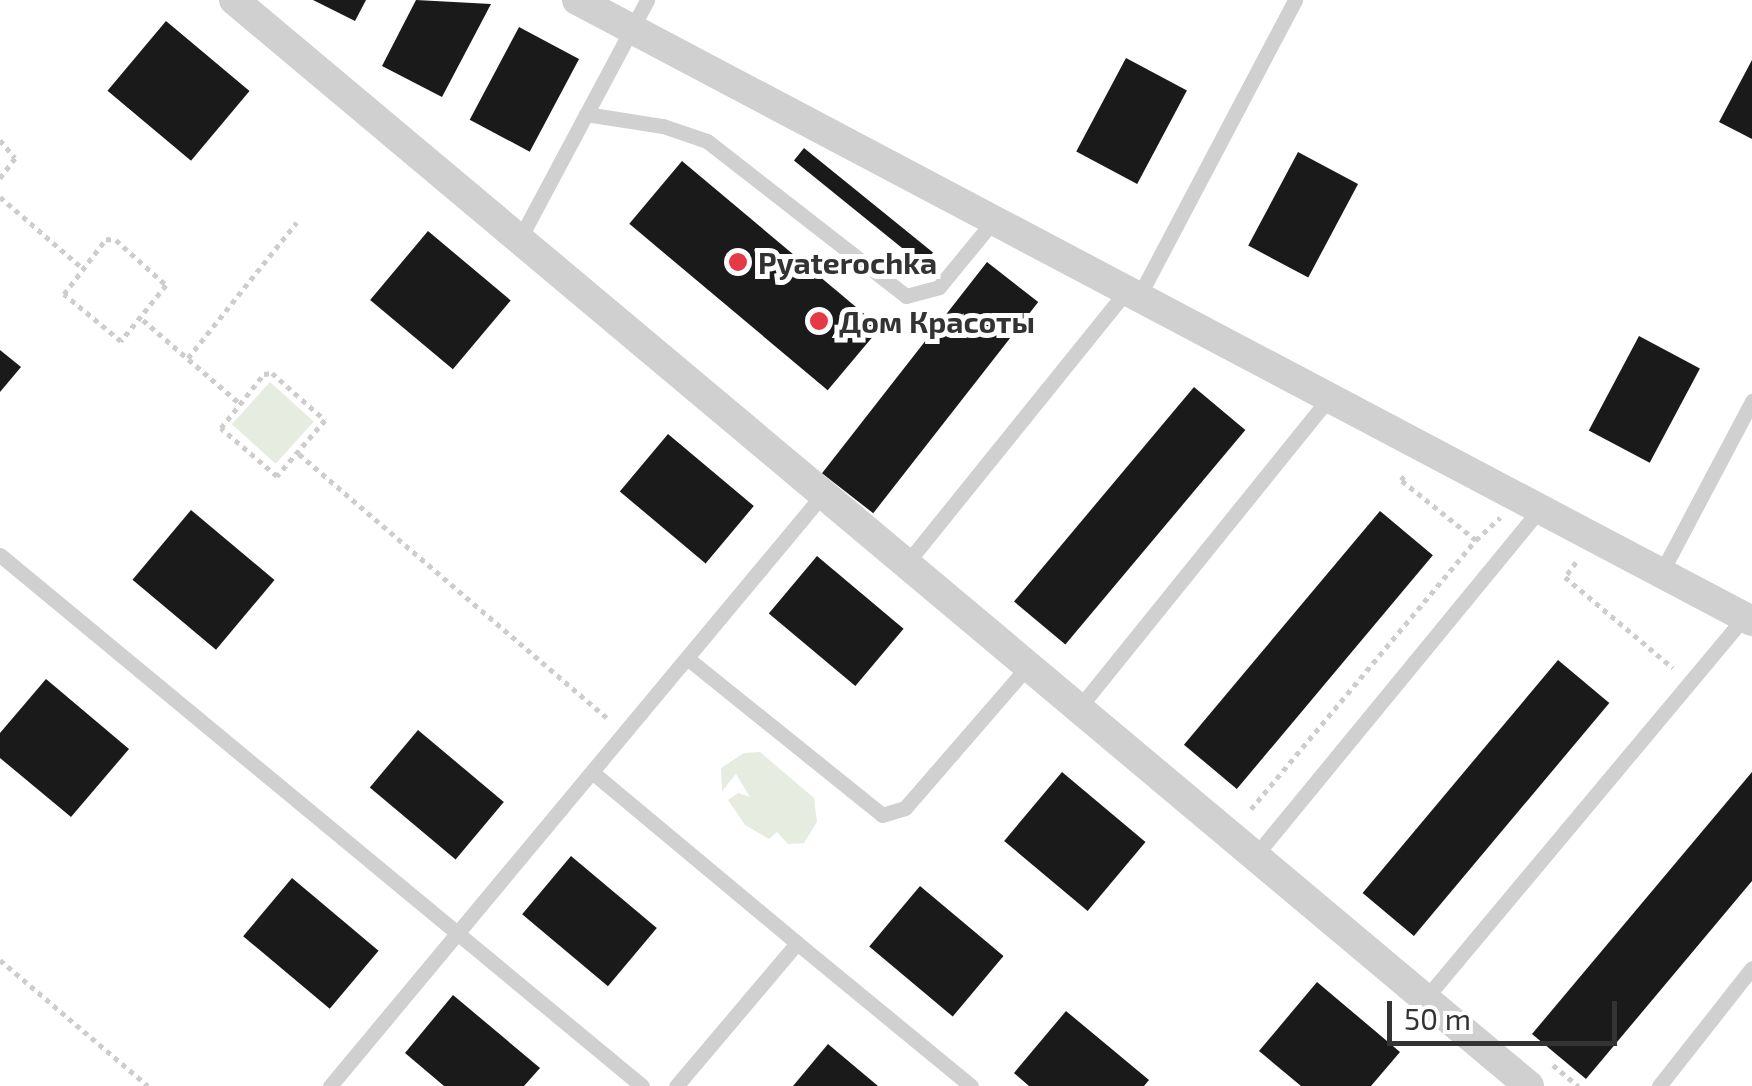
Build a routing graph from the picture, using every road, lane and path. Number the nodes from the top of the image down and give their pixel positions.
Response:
1 (234, 0) edge
2 (577, 0) edge
3 (647, 0) edge
4 (1295, 0) edge
5 (632, 28) junction
6 (586, 114) junction
7 (0, 140) edge
8 (0, 178) edge
9 (0, 198) edge
10 (994, 220) junction
11 (297, 222) dead end
12 (519, 240) junction
13 (81, 267) junction
14 (1133, 293) junction
15 (142, 320) junction
16 (188, 358) junction
17 (1330, 398) junction
18 (1752, 401) edge
19 (239, 402) junction
20 (299, 454) junction
21 (1417, 462) dead end
22 (823, 494) junction
23 (1540, 509) junction
24 (1583, 551) dead end
25 (0, 555) edge
26 (906, 564) junction
27 (1662, 573) junction
28 (1748, 619) edge
29 (1686, 654) dead end
30 (687, 658) junction
31 (1028, 666) junction
32 (1078, 708) junction
33 (624, 733) junction
34 (592, 772) junction
35 (1276, 832) junction
36 (1255, 856) junction
37 (457, 933) junction
38 (797, 942) junction
39 (0, 960) edge
40 (1752, 968) edge
41 (1425, 998) junction
42 (1549, 1061) dead end
43 (148, 1086) edge
44 (330, 1086) edge
45 (642, 1086) edge
46 (676, 1086) edge
47 (970, 1086) edge
48 (1528, 1086) edge
49 (1578, 1086) edge
50 (1659, 1086) edge

1 - 12 street
2 - 5 street
3 - 5 lane
4 - 14 lane
5 - 6 lane
5 - 10 street
6 - 10 lane
6 - 12 lane
7 - 8 path
9 - 13 path
10 - 14 street
11 - 16 path
12 - 22 street
13 - 15 path
13 - 15 path
14 - 17 street
14 - 26 lane
15 - 16 path
16 - 19 path
17 - 23 street
17 - 32 lane
18 - 27 lane
19 - 20 path
19 - 20 path
20 - 33 path
21 - 35 path
22 - 26 street
22 - 30 lane
23 - 27 street
23 - 35 lane
24 - 29 path
25 - 37 lane
26 - 31 street
27 - 28 street
28 - 41 lane
30 - 31 lane
30 - 33 lane
31 - 32 street
32 - 36 street
33 - 34 lane
34 - 37 lane
34 - 38 lane
35 - 36 lane
36 - 41 street
37 - 44 lane
37 - 45 lane
38 - 46 lane
38 - 47 lane
39 - 43 path
40 - 50 lane
41 - 48 street
42 - 49 path

